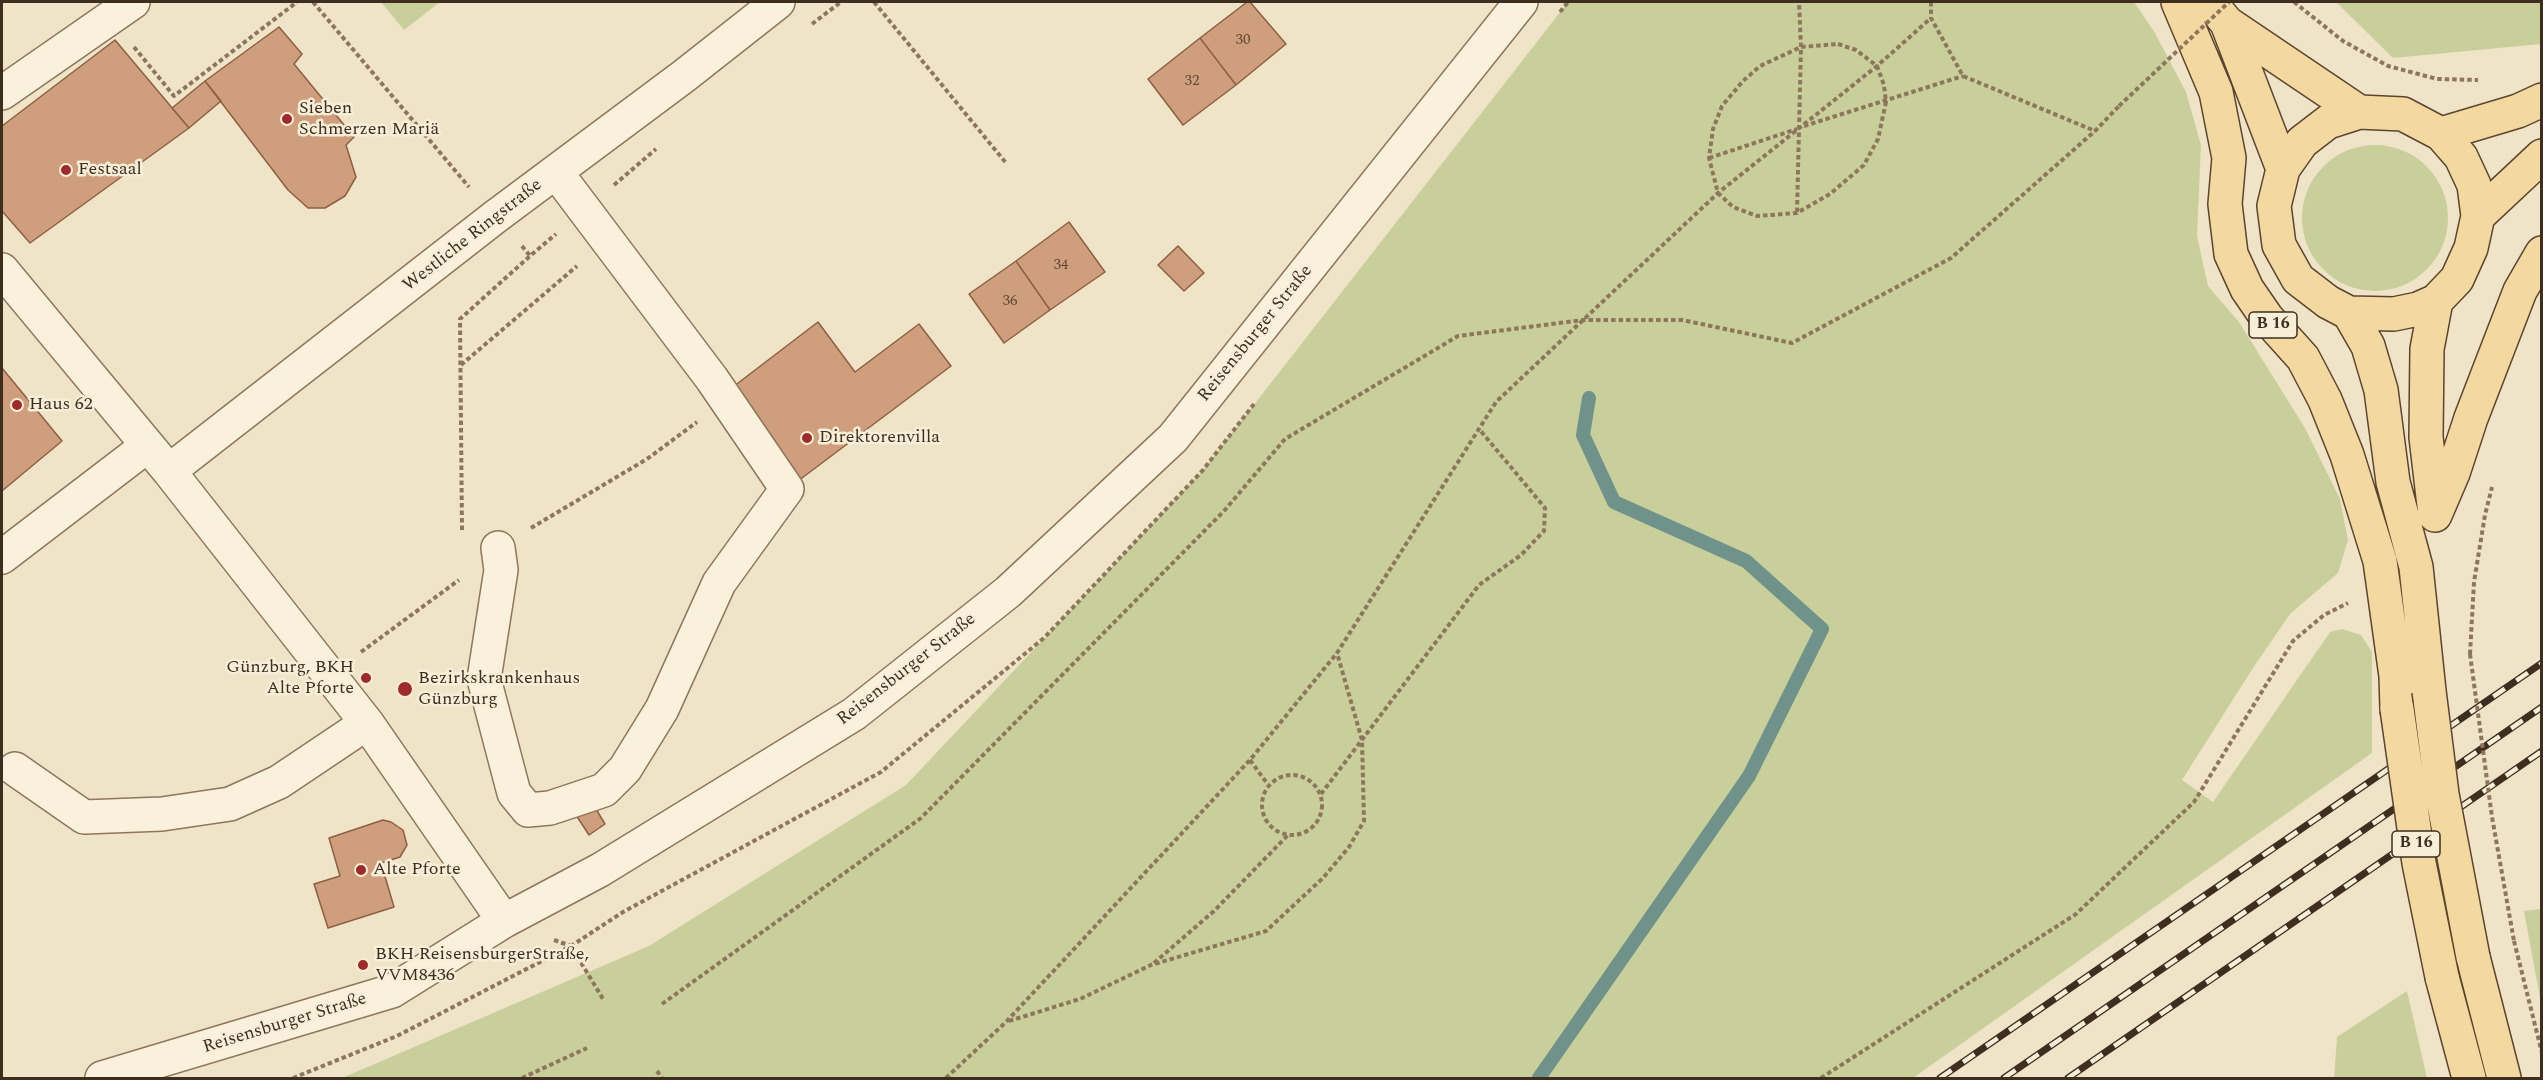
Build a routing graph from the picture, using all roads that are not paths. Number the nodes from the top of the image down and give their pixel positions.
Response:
1 (778, 2) edge
2 (1521, 2) edge
3 (2178, 2) edge
4 (121, 9) edge
5 (2222, 9) edge
6 (2, 93) edge
7 (2530, 105) edge
8 (2359, 112) junction
9 (2441, 134) junction
10 (2541, 156) edge
11 (2283, 169) junction
12 (556, 171) junction
13 (2478, 216) junction
14 (2541, 253) edge
15 (2, 270) edge
16 (2436, 301) junction
17 (2349, 313) junction
18 (147, 446) junction
19 (169, 471) junction
20 (2435, 515) junction
21 (498, 548) road end
22 (2, 557) edge
23 (2416, 567) junction
24 (367, 723) junction
25 (6, 767) edge
26 (504, 921) junction
27 (102, 1078) edge
28 (2469, 1078) edge
29 (2504, 1078) edge

1 - 12 street, Westliche Ringstraße
2 - 26 street, Reisensburger Straße
3 - 28 main road, B 16, bridge
4 - 6 street
5 - 8 main road
5 - 11 main road
7 - 9 main road
8 - 9 main road, B 16
8 - 11 main road, B 16
9 - 13 main road, B 16
10 - 13 main road
11 - 17 main road, B 16
12 - 19 street, Westliche Ringstraße
12 - 21 street
13 - 16 main road, B 16
14 - 20 main road
15 - 18 street
16 - 17 main road, B 16
16 - 20 main road, B 16
17 - 23 main road, B 16
18 - 19 street
18 - 22 street
19 - 24 street
20 - 23 main road, B 16
23 - 29 main road, B 16, bridge
24 - 25 street
24 - 26 street
26 - 27 street, Reisensburger Straße

